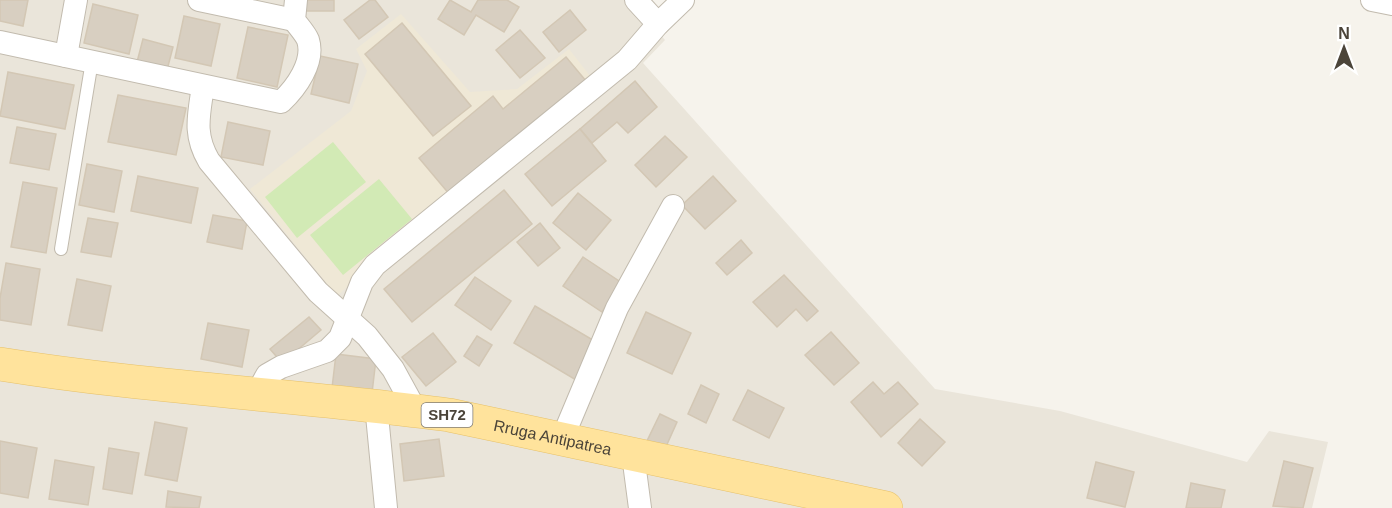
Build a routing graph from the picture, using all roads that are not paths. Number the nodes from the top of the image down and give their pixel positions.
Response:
1 (76, 0) edge
2 (199, 0) edge
3 (636, 0) edge
4 (683, 0) edge
5 (1372, 0) edge
6 (1392, 4) edge
7 (295, 10) edge
8 (658, 24) junction
9 (0, 42) edge
10 (66, 56) junction
11 (92, 61) junction
12 (203, 86) junction
13 (673, 206) dead end
14 (61, 249) dead end
15 (348, 320) junction
16 (0, 364) edge
17 (256, 395) junction
18 (376, 405) junction
19 (416, 411) junction
20 (562, 439) junction
21 (633, 455) junction
22 (386, 508) edge
23 (640, 508) edge
24 (886, 508) edge

1 - 10 street
2 - 7 street
3 - 8 street
4 - 8 street
5 - 6 street
7 - 12 street
8 - 15 street
9 - 10 street
10 - 11 street
11 - 12 street
11 - 14 lane
12 - 15 street
13 - 20 street
15 - 17 street
15 - 19 street
16 - 17 main road, Rruga Antipatrea / SH72
17 - 18 main road, Rruga Antipatrea / SH72
18 - 19 main road, Rruga Antipatrea / SH72
18 - 22 street
19 - 20 main road, Rruga Antipatrea / SH72
20 - 21 main road, Rruga Antipatrea / SH72
21 - 23 street
21 - 24 main road, Rruga Antipatrea / SH72

